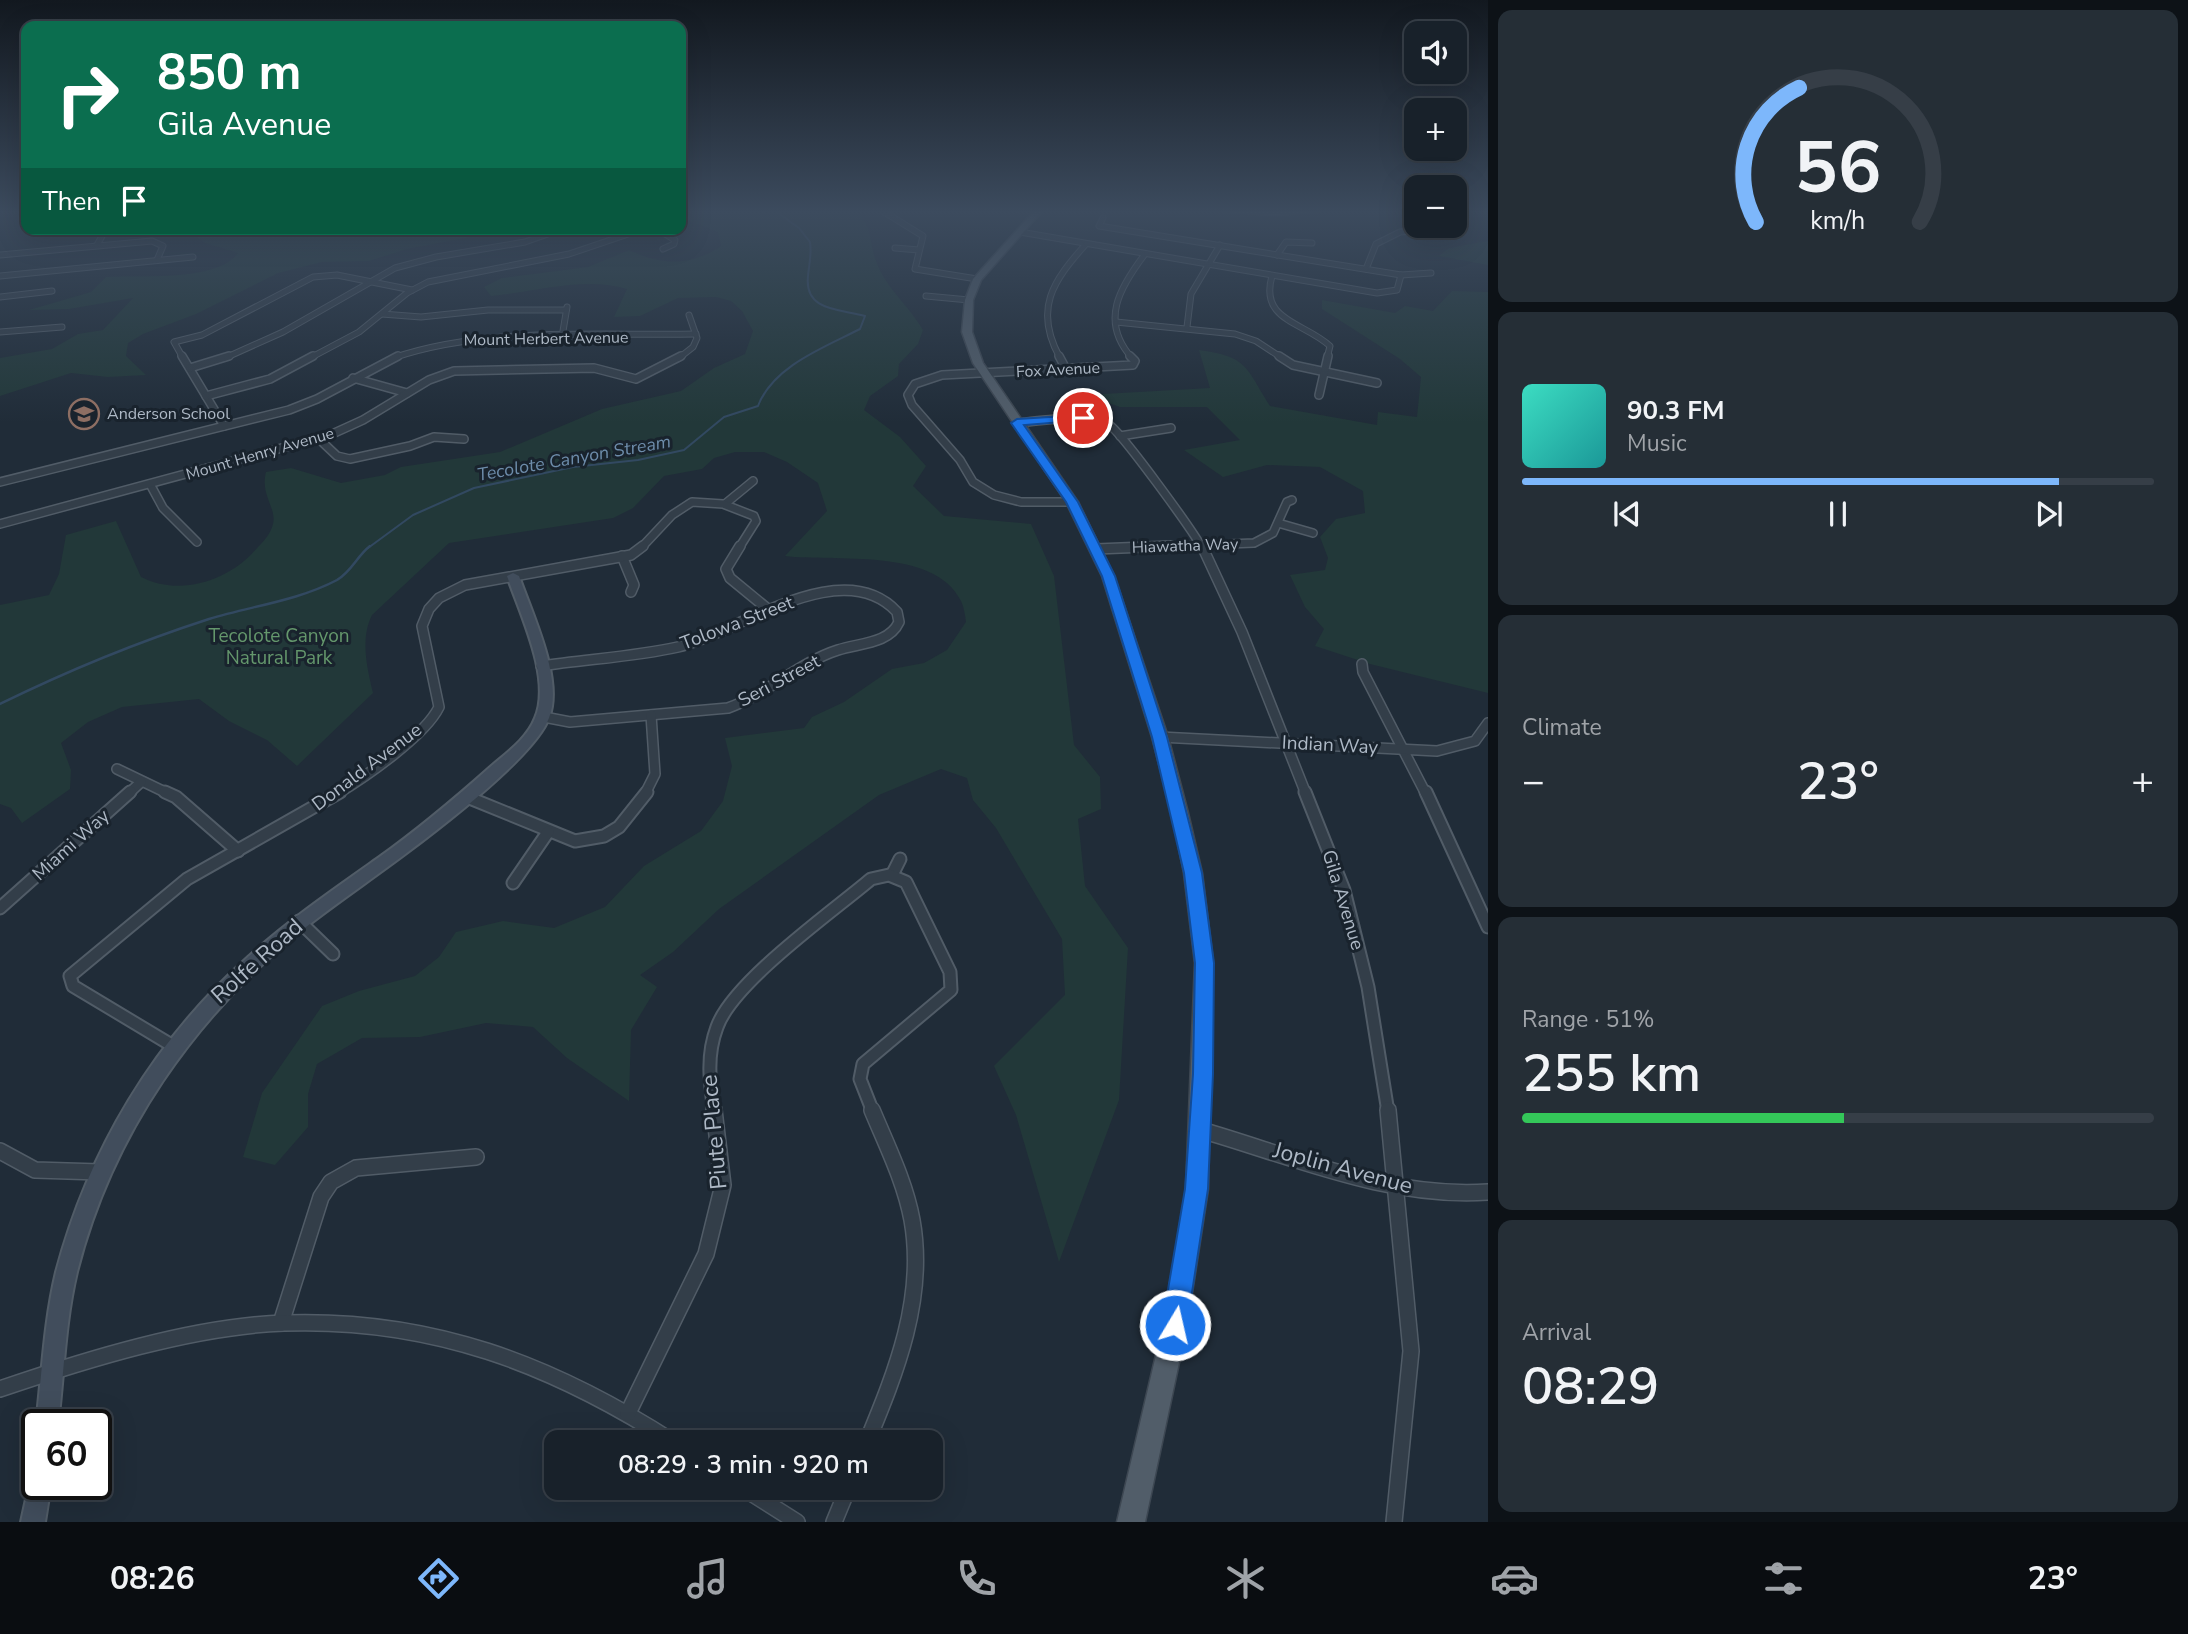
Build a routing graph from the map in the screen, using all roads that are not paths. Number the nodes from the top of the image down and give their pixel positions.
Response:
1 (303, 281) edge
2 (365, 281) joint
3 (435, 281) edge
4 (977, 281) edge
5 (1055, 281) edge
6 (1126, 281) edge
7 (1198, 281) edge
8 (1269, 281) edge
9 (1306, 281) edge
10 (1399, 281) edge
11 (412, 290) junction
12 (52, 291) dead end
13 (926, 296) dead end
14 (0, 297) edge
15 (969, 300) junction
16 (382, 314) junction
17 (689, 315) dead end
18 (1116, 322) junction
19 (62, 327) dead end
20 (1187, 327) junction
21 (0, 332) edge
22 (696, 334) junction
23 (562, 337) junction
24 (190, 368) junction
25 (1066, 369) junction
26 (1323, 371) junction
27 (984, 373) junction
28 (353, 378) junction
29 (1377, 383) dead end
30 (407, 393) junction
31 (1319, 395) dead end
32 (206, 396) junction
33 (1017, 423) junction
34 (224, 426) junction
35 (1171, 428) dead end
36 (1120, 436) junction
37 (319, 439) junction
38 (464, 439) dead end
39 (753, 481) dead end
40 (0, 482) edge
41 (150, 484) junction
42 (1292, 500) dead end
43 (1072, 502) junction
44 (725, 505) junction
45 (1278, 523) junction
46 (0, 524) edge
47 (1313, 533) dead end
48 (197, 542) dead end
49 (1201, 545) junction
50 (1096, 549) junction
51 (622, 556) junction
52 (513, 576) junction
53 (631, 592) dead end
54 (889, 603) joint
55 (769, 610) junction
56 (1362, 664) dead end
57 (541, 666) junction
58 (651, 715) junction
59 (544, 716) junction
60 (1488, 723) edge
61 (1160, 737) junction
62 (1288, 743) junction
63 (1403, 749) junction
64 (117, 769) dead end
65 (141, 782) junction
66 (467, 797) junction
67 (548, 832) junction
68 (238, 852) junction
69 (900, 859) dead end
70 (892, 875) junction
71 (513, 883) dead end
72 (0, 908) edge
73 (1485, 909) edge
74 (299, 921) junction
75 (1488, 927) edge
76 (333, 954) dead end
77 (173, 1046) junction
78 (1200, 1130) junction
79 (0, 1151) edge
80 (476, 1157) dead end
81 (100, 1172) junction
82 (1396, 1187) junction
83 (1488, 1192) edge
84 (281, 1323) junction
85 (54, 1370) junction
86 (0, 1389) edge
87 (49, 1409) edge
88 (628, 1413) junction
89 (654, 1430) edge
90 (872, 1430) edge
91 (36, 1500) edge
92 (762, 1500) edge
93 (843, 1500) edge
94 (33, 1522) edge
95 (797, 1522) edge
96 (834, 1522) edge
97 (1130, 1522) edge
98 (1394, 1522) edge

1 - 24 street
2 - 11 street
2 - 24 street
3 - 11 street
4 - 15 main road
5 - 25 street
6 - 18 street
7 - 20 street
8 - 26 street
9 - 10 street
11 - 16 street
12 - 14 street
13 - 15 street
15 - 27 main road
16 - 23 street
16 - 32 street
17 - 22 street
18 - 20 street
18 - 25 street, Fox Avenue
19 - 21 street
20 - 26 street
22 - 23 street, Mount Herbert Avenue
22 - 30 street, Mount Henry Avenue
23 - 28 street, Mount Herbert Avenue
24 - 32 street
25 - 27 street, Fox Avenue
26 - 29 street
26 - 31 street
27 - 33 main road
27 - 43 street, Fox Avenue
28 - 30 street
28 - 34 street, Mount Herbert Avenue
30 - 37 street, Mount Henry Avenue
32 - 34 street
33 - 36 street, Gila Avenue
33 - 43 main road
34 - 40 street, Mount Herbert Avenue
35 - 36 street
36 - 49 street, Gila Avenue
37 - 38 street
37 - 41 street, Mount Henry Avenue
39 - 44 street
41 - 46 street, Mount Henry Avenue
41 - 48 street
42 - 45 street, Hiawatha Way
43 - 50 main road
44 - 51 street, Donald Avenue
44 - 55 street
45 - 47 street
45 - 49 street, Hiawatha Way
49 - 50 street, Hiawatha Way
49 - 62 street, Gila Avenue
50 - 61 main road
51 - 52 street, Donald Avenue
51 - 53 street
52 - 57 street
52 - 68 street, Donald Avenue
54 - 55 street, Tolowa Street
54 - 58 street, Seri Street
55 - 57 street, Tolowa Street
56 - 63 street
57 - 59 street
58 - 59 street, Seri Street
58 - 67 street
59 - 66 street, Rolfe Road
60 - 63 street, Indian Way
61 - 62 street, Indian Way
61 - 78 main road
62 - 63 street, Indian Way
62 - 82 street, Gila Avenue
63 - 73 street
64 - 65 street
65 - 68 street
65 - 72 street, Miami Way
66 - 67 street
66 - 74 street, Rolfe Road
67 - 71 street
68 - 77 street, Donald Avenue
69 - 70 street
70 - 88 street, Piute Place
70 - 90 street
73 - 75 street
74 - 76 street
74 - 77 street, Rolfe Road
77 - 81 street, Rolfe Road
78 - 82 street, Joplin Avenue
78 - 97 main road
79 - 81 street
80 - 84 street
81 - 85 street, Rolfe Road
82 - 83 street, Joplin Avenue
82 - 98 street, Gila Avenue
84 - 85 street
84 - 88 street
85 - 86 street
85 - 87 street, Rolfe Road
88 - 89 street
91 - 94 street
92 - 95 street
93 - 96 street

